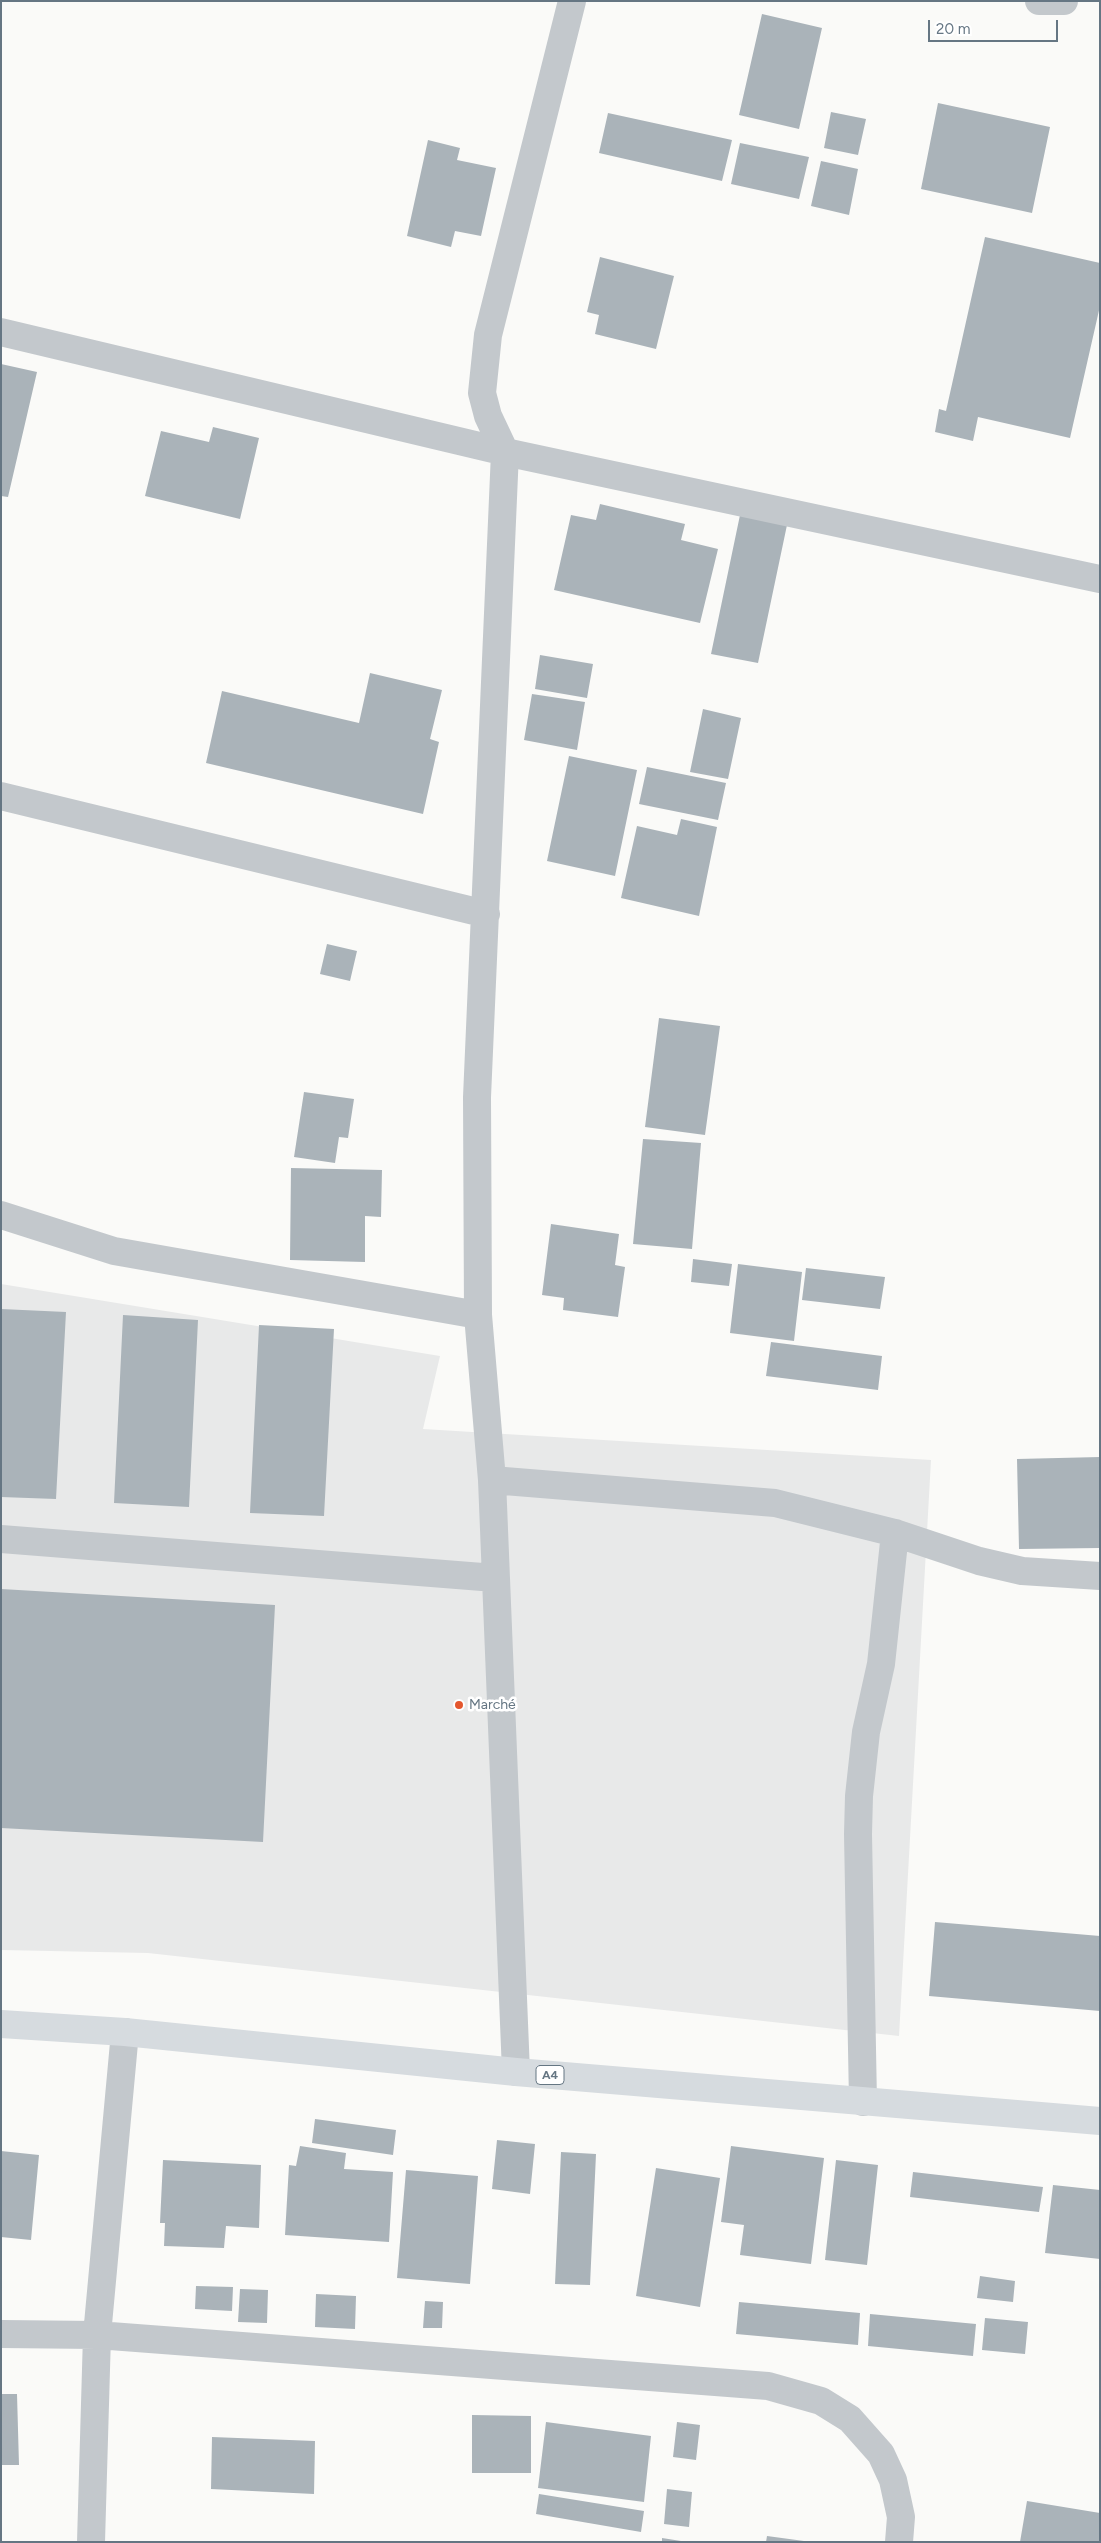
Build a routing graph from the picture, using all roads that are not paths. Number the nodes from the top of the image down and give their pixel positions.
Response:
1 (572, 1) edge
2 (1038, 1) edge
3 (1064, 1) edge
4 (1, 332) edge
5 (505, 452) junction
6 (1100, 579) edge
7 (1, 796) edge
8 (486, 914) junction
9 (1, 1215) edge
10 (478, 1315) junction
11 (492, 1480) junction
12 (895, 1533) junction
13 (1, 1539) edge
14 (1100, 1576) edge
15 (496, 1578) junction
16 (1, 2024) edge
17 (125, 2032) junction
18 (516, 2072) junction
19 (863, 2102) junction
20 (1100, 2121) edge
21 (1, 2334) edge
22 (97, 2335) junction
23 (91, 2542) edge
24 (899, 2542) edge

1 - 5 street
2 - 3 street
4 - 5 street
5 - 6 street
5 - 8 street
7 - 8 street
8 - 10 street
9 - 10 street
10 - 11 street
11 - 12 street
11 - 15 street
12 - 14 street
12 - 19 street
13 - 15 street
15 - 18 street
16 - 17 main road, A4
17 - 18 main road, A4
17 - 22 street
18 - 19 main road, A4
19 - 20 main road, A4
21 - 22 street
22 - 23 street
22 - 24 street

